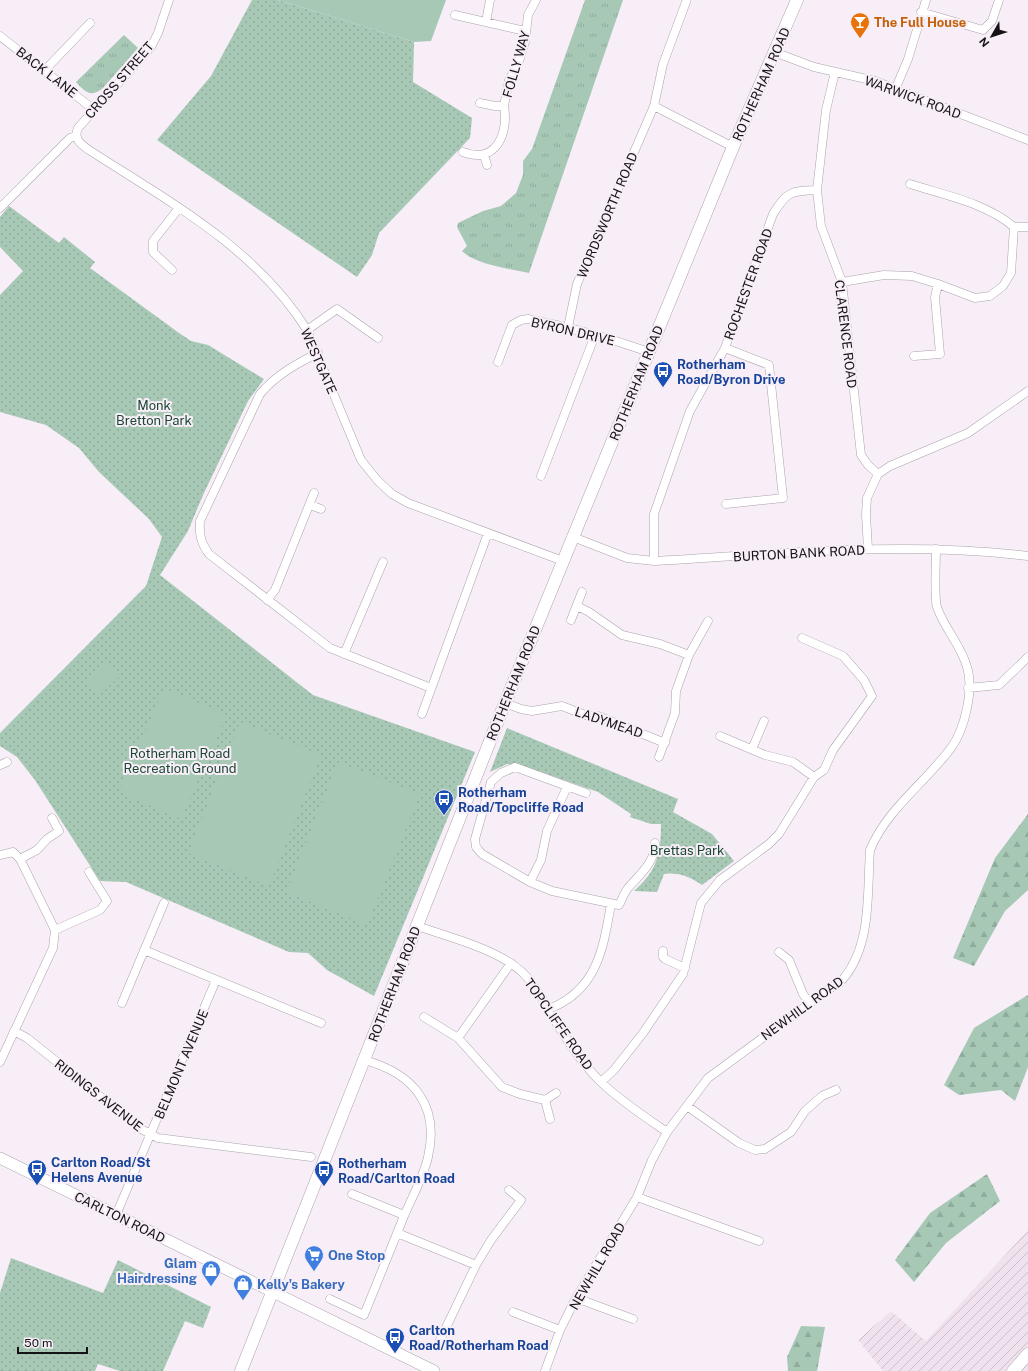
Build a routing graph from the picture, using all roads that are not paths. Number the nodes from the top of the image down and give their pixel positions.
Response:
1 (169, 0) edge
2 (490, 0) edge
3 (536, 0) edge
4 (797, 0) edge
5 (926, 0) edge
6 (999, 0) edge
7 (686, 2) dead end
8 (921, 12) junction
9 (455, 15) dead end
10 (486, 22) junction
11 (90, 23) dead end
12 (525, 31) junction
13 (0, 36) edge
14 (774, 52) junction
15 (44, 71) junction
16 (836, 72) junction
17 (896, 90) junction
18 (480, 103) dead end
19 (504, 106) junction
20 (654, 106) junction
21 (93, 109) junction
22 (76, 136) junction
23 (1028, 140) edge
24 (733, 147) junction
25 (464, 152) dead end
26 (484, 156) junction
27 (487, 165) dead end
28 (910, 184) dead end
29 (817, 190) junction
30 (0, 208) edge
31 (179, 208) junction
32 (1014, 227) junction
33 (1028, 227) edge
34 (172, 270) dead end
35 (842, 282) junction
36 (938, 284) junction
37 (568, 327) junction
38 (307, 330) junction
39 (595, 335) junction
40 (378, 338) dead end
41 (724, 348) junction
42 (648, 352) junction
43 (318, 353) junction
44 (914, 356) dead end
45 (498, 362) dead end
46 (1027, 395) edge
47 (878, 474) junction
48 (542, 476) dead end
49 (314, 493) dead end
50 (726, 504) dead end
51 (310, 505) junction
52 (321, 509) dead end
53 (488, 533) junction
54 (573, 537) junction
55 (868, 549) junction
56 (936, 549) junction
57 (1028, 556) edge
58 (563, 561) junction
59 (654, 561) junction
60 (383, 562) dead end
61 (582, 592) dead end
62 (267, 600) junction
63 (576, 606) junction
64 (571, 620) dead end
65 (708, 621) dead end
66 (802, 638) dead end
67 (344, 654) junction
68 (689, 655) junction
69 (1028, 658) edge
70 (431, 688) junction
71 (968, 688) junction
72 (505, 703) junction
73 (422, 714) dead end
74 (764, 721) dead end
75 (720, 736) dead end
76 (665, 743) junction
77 (752, 749) junction
78 (659, 757) dead end
79 (814, 777) junction
80 (567, 786) junction
81 (586, 793) dead end
82 (52, 818) dead end
83 (655, 843) dead end
84 (0, 856) edge
85 (20, 859) junction
86 (89, 872) dead end
87 (530, 882) junction
88 (164, 903) dead end
89 (611, 904) junction
90 (417, 926) junction
91 (55, 930) junction
92 (144, 950) junction
93 (663, 951) dead end
94 (779, 952) dead end
95 (510, 964) junction
96 (685, 968) junction
97 (216, 980) junction
98 (122, 1003) dead end
99 (810, 1004) junction
100 (550, 1009) junction
101 (424, 1017) dead end
102 (321, 1023) dead end
103 (14, 1031) junction
104 (458, 1038) junction
105 (364, 1060) junction
106 (0, 1062) edge
107 (601, 1082) junction
108 (836, 1090) dead end
109 (556, 1093) dead end
110 (545, 1100) junction
111 (687, 1106) junction
112 (550, 1119) dead end
113 (667, 1132) junction
114 (151, 1135) junction
115 (311, 1157) dead end
116 (0, 1158) edge
117 (509, 1190) dead end
118 (352, 1194) dead end
119 (637, 1198) junction
120 (116, 1215) junction
121 (404, 1215) junction
122 (397, 1233) junction
123 (759, 1241) dead end
124 (476, 1265) junction
125 (273, 1293) junction
126 (576, 1298) junction
127 (330, 1299) dead end
128 (513, 1312) dead end
129 (633, 1319) dead end
130 (560, 1330) junction
131 (440, 1340) dead end
132 (1028, 1354) edge
133 (241, 1371) edge
134 (434, 1371) edge
135 (545, 1371) edge
136 (1013, 1371) edge

1 - 21 street, CROSS STREET
2 - 10 street
3 - 12 street, FOLLY WAY
4 - 14 main road, ROTHERHAM ROAD
5 - 8 street
6 - 8 street
7 - 20 street, WORDSWORTH ROAD
8 - 17 street
9 - 10 street
10 - 12 street
11 - 15 street
12 - 19 street, FOLLY WAY
13 - 15 street, BACK LANE
14 - 16 street, WARWICK ROAD
14 - 24 main road, ROTHERHAM ROAD
15 - 21 street, BACK LANE
16 - 17 street, WARWICK ROAD
16 - 29 street, CLARENCE ROAD
17 - 23 street, WARWICK ROAD
18 - 19 street, FOLLY WAY
19 - 26 street, FOLLY WAY
20 - 24 street
20 - 37 street, WORDSWORTH ROAD
21 - 22 street, CROSS STREET
22 - 30 street
22 - 31 street, WESTGATE
24 - 42 main road, ROTHERHAM ROAD
25 - 26 street
26 - 27 street
28 - 32 street
29 - 35 street, CLARENCE ROAD
29 - 41 street, ROCHESTER ROAD
31 - 34 street
31 - 38 street, WESTGATE
32 - 33 street
32 - 36 street
35 - 36 street
35 - 47 street, CLARENCE ROAD
36 - 44 street
37 - 39 street, BYRON DRIVE
37 - 45 street, BYRON DRIVE
38 - 40 street
38 - 43 street, WESTGATE
39 - 42 street, BYRON DRIVE
39 - 48 street
41 - 50 street
41 - 59 street, ROCHESTER ROAD
42 - 54 main road, ROTHERHAM ROAD
43 - 53 street, WESTGATE
43 - 62 street
46 - 47 street
47 - 55 street
49 - 51 street
51 - 52 street
51 - 62 street
53 - 58 street, WESTGATE
53 - 70 street
54 - 58 main road, ROTHERHAM ROAD
54 - 59 street, BURTON BANK ROAD
55 - 56 street, BURTON BANK ROAD
55 - 59 street, BURTON BANK ROAD
56 - 57 street, BURTON BANK ROAD
56 - 71 street, NEWHILL ROAD
58 - 72 main road, ROTHERHAM ROAD
60 - 67 street
61 - 63 street
62 - 67 street
63 - 64 street
63 - 68 street
65 - 68 street
66 - 79 street
67 - 70 street
68 - 76 street
69 - 71 street
70 - 73 street
71 - 99 street, NEWHILL ROAD
72 - 76 street, LADYMEAD
72 - 90 main road, ROTHERHAM ROAD
74 - 77 street
75 - 77 street
76 - 78 street
77 - 79 street
79 - 96 street
80 - 81 street
80 - 87 street
80 - 87 street
82 - 85 street
83 - 89 street
84 - 85 street
85 - 91 street
86 - 91 street
87 - 89 street
88 - 92 street
89 - 100 street
90 - 95 street, TOPCLIFFE ROAD
90 - 105 main road, ROTHERHAM ROAD
91 - 103 street
92 - 97 street
92 - 98 street
93 - 96 street
94 - 99 street
95 - 100 street, TOPCLIFFE ROAD
95 - 104 street
96 - 107 street
97 - 102 street
97 - 114 street, BELMONT AVENUE
99 - 111 street, NEWHILL ROAD
100 - 107 street, TOPCLIFFE ROAD
101 - 104 street
103 - 106 street
103 - 114 street, RIDINGS AVENUE
104 - 110 street
105 - 121 street
105 - 125 main road, ROTHERHAM ROAD
107 - 113 street, TOPCLIFFE ROAD
108 - 111 street
109 - 110 street
110 - 112 street
111 - 113 street, NEWHILL ROAD
113 - 119 street, NEWHILL ROAD
114 - 115 street, RIDINGS AVENUE
114 - 120 street, BELMONT AVENUE
116 - 120 main road, CARLTON ROAD
117 - 124 street
118 - 121 street
119 - 123 street
119 - 126 street, NEWHILL ROAD
120 - 125 main road, CARLTON ROAD
121 - 122 street
122 - 124 street
122 - 127 street
124 - 131 street
125 - 133 main road, ROTHERHAM ROAD
125 - 134 main road, CARLTON ROAD
126 - 129 street
126 - 130 street, NEWHILL ROAD
128 - 130 street
130 - 135 street, NEWHILL ROAD
132 - 136 main road

